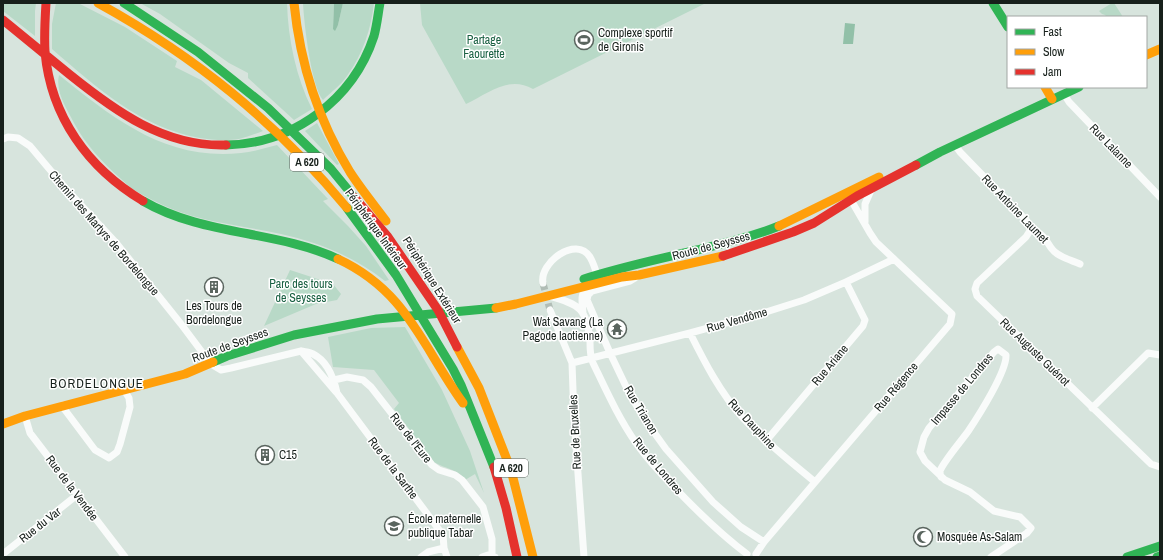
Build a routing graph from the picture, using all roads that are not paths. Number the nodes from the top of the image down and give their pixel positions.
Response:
1 (46, 3) edge
2 (98, 3) edge
3 (124, 3) edge
4 (294, 3) edge
5 (380, 3) edge
6 (993, 3) edge
7 (3, 20) edge
8 (1007, 25) edge
9 (1160, 49) edge
10 (1147, 55) edge
11 (1046, 88) edge
12 (1077, 88) edge
13 (1064, 94) junction
14 (1052, 99) junction
15 (3, 139) edge
16 (955, 145) junction
17 (940, 152) junction
18 (855, 188) junction
19 (872, 188) junction
20 (1160, 197) edge
21 (851, 200) junction
22 (866, 225) junction
23 (1031, 229) junction
24 (392, 240) junction
25 (894, 258) junction
26 (1080, 264) dead end
27 (639, 275) junction
28 (598, 279) junction
29 (846, 282) junction
30 (543, 283) tunnel mouth
31 (588, 285) junction
32 (548, 296) junction
33 (469, 310) junction
34 (550, 310) tunnel mouth
35 (583, 313) junction
36 (690, 333) junction
37 (301, 351) junction
38 (610, 353) junction
39 (1160, 355) edge
40 (591, 359) junction
41 (572, 363) junction
42 (211, 364) junction
43 (334, 380) junction
44 (124, 390) junction
45 (337, 393) junction
46 (63, 406) junction
47 (1092, 408) junction
48 (472, 413) junction
49 (25, 416) junction
50 (3, 424) edge
51 (766, 441) junction
52 (1160, 467) edge
53 (941, 477) junction
54 (815, 482) junction
55 (77, 496) junction
56 (764, 542) junction
57 (1160, 546) edge
58 (444, 548) junction
59 (3, 554) edge
60 (123, 555) edge
61 (758, 555) edge
62 (494, 556) edge
63 (746, 556) edge
64 (115, 557) edge
65 (421, 557) edge
66 (446, 557) edge
67 (482, 557) edge
68 (517, 557) edge
69 (533, 557) edge
70 (584, 557) edge
71 (990, 557) edge
72 (1127, 557) edge

1 - 48 main road
2 - 48 main road, Périphérique Intérieur / A 620
3 - 24 main road, Périphérique Extérieur / A 620
4 - 24 main road
5 - 7 main road
6 - 8 main road
9 - 10 main road
11 - 14 main road
12 - 13 main road, Route de Seysses
13 - 14 main road, Route de Seysses
13 - 20 street, Rue Lalanne
14 - 16 main road, Route de Seysses
15 - 42 street, Chemin des Martyrs de Bordelongue
16 - 17 main road, Route de Seysses
16 - 23 street, Rue Antoine Laumet
17 - 18 main road, Route de Seysses
17 - 19 main road, Route de Seysses
18 - 21 street
18 - 28 main road, Route de Seysses
19 - 21 main road, Route de Seysses
19 - 22 street, Rue Régence
21 - 22 street, Rue Régence
21 - 27 main road, Route de Seysses
22 - 25 street, Rue Régence
23 - 26 street, Rue Antoine Laumet
23 - 47 street, Rue Auguste Guénot
24 - 69 main road, Périphérique Extérieur / A 620
25 - 29 street, Rue Vendôme
25 - 54 street, Rue Régence
27 - 28 main road, Route de Seysses
27 - 38 street, Rue Trianon
28 - 30 street
28 - 31 main road, Route de Seysses
28 - 33 main road, Route de Seysses
29 - 36 street, Rue Vendôme
29 - 51 street, Rue Ariane
31 - 32 main road, Route de Seysses
31 - 35 street, Rue de Londres
32 - 33 main road, Route de Seysses
32 - 35 street
33 - 42 main road, Route de Seysses
34 - 41 street, Rue de Bruxelles
35 - 40 street, Rue de Londres
36 - 38 street, Rue Vendôme
36 - 51 street, Rue Dauphine
37 - 42 street
37 - 43 street, Rue de la Sarthe
37 - 45 street
38 - 40 street, Rue Vendôme
38 - 56 street, Rue Trianon
39 - 47 street
40 - 41 street, Rue Vendôme
40 - 63 street, Rue de Londres
41 - 70 street, Rue de Bruxelles
42 - 44 main road, Route de Seysses
43 - 45 street, Rue de la Sarthe
43 - 62 street, Rue de l'Eure
44 - 46 main road, Route de Seysses
44 - 46 street
45 - 58 street, Rue de la Sarthe
46 - 49 main road, Route de Seysses
47 - 52 street, Rue Auguste Guénot
48 - 68 main road, Périphérique Intérieur / A 620
49 - 50 main road, Route de Seysses
49 - 55 street, Rue de la Vendée
51 - 54 street, Rue Dauphine
53 - 53 street, Impasse de Londres
53 - 71 street, Impasse de Londres
54 - 56 street, Rue Régence
55 - 59 street, Rue du Var
55 - 60 street, Rue de la Vendée
56 - 61 street, Rue Régence
57 - 72 main road
58 - 65 street
58 - 66 street, Rue de la Sarthe
60 - 64 street
61 - 63 street
62 - 67 street, Rue de l'Eure

